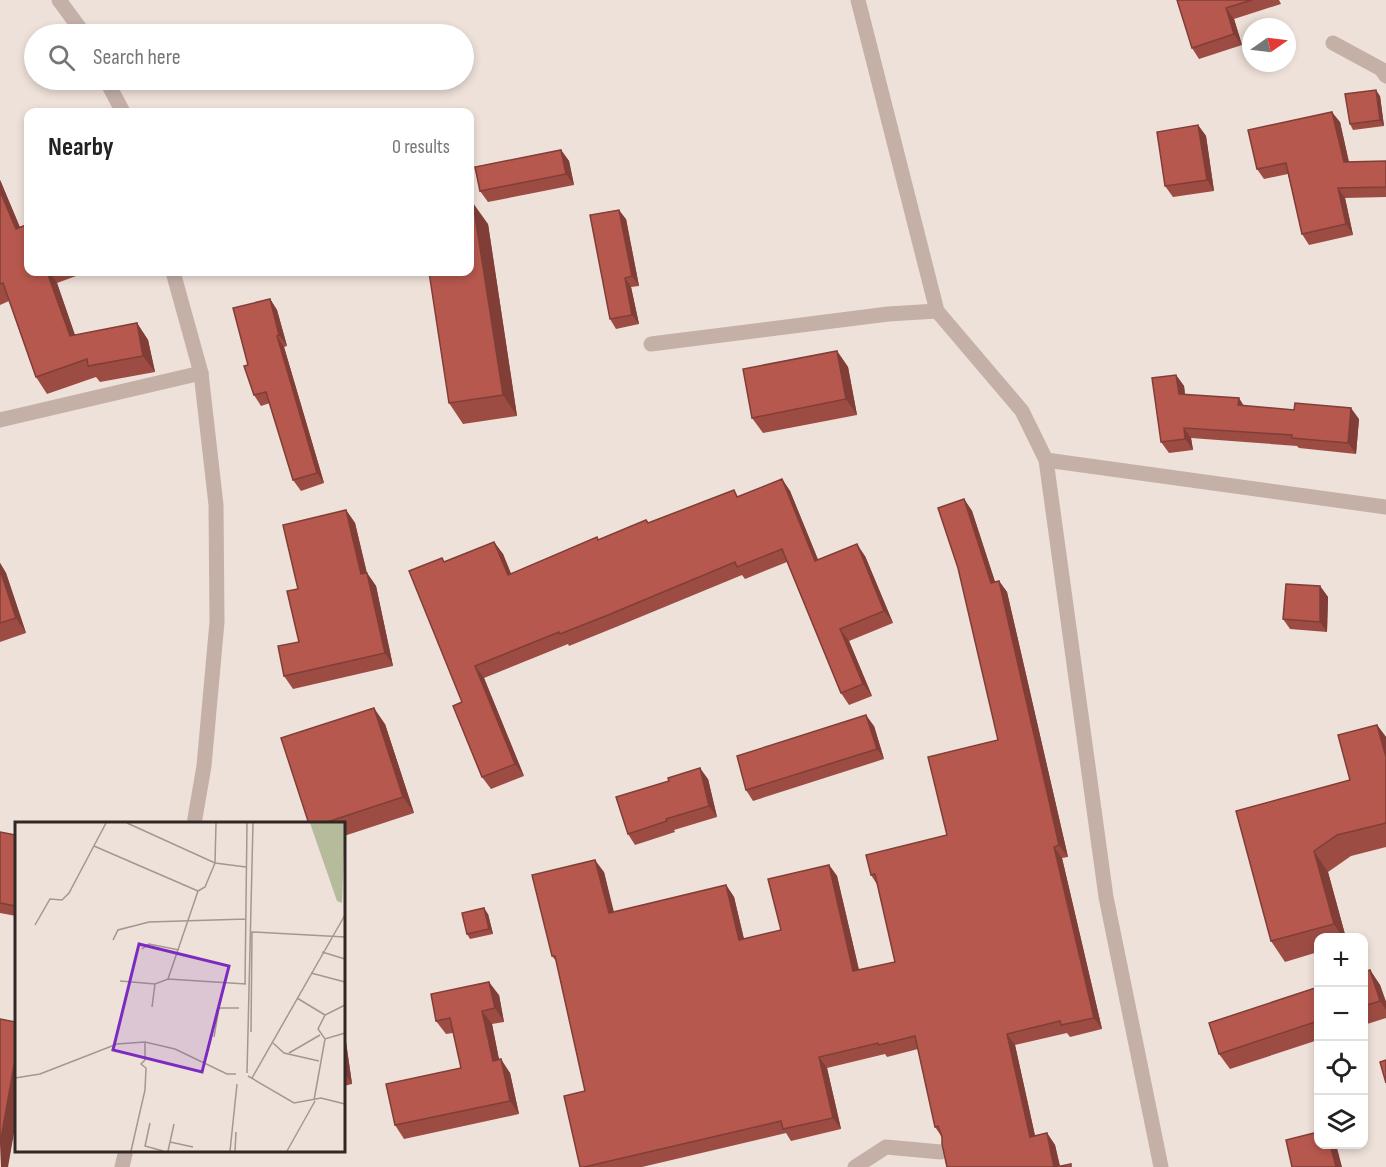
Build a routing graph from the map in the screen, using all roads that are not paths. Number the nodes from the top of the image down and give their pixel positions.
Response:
1 (59, 0) edge
2 (858, 0) edge
3 (77, 24) edge
4 (1333, 44) dead end
5 (1386, 76) edge
6 (111, 90) edge
7 (121, 108) edge
8 (174, 276) edge
9 (937, 311) junction
10 (651, 344) dead end
11 (201, 373) junction
12 (0, 420) edge
13 (1046, 460) junction
14 (1386, 507) edge
15 (194, 822) edge
16 (126, 1152) edge
17 (941, 1152) edge
18 (122, 1167) edge
19 (855, 1167) edge
20 (1161, 1167) edge

1 - 3 street
2 - 9 street
4 - 5 street
6 - 7 street
8 - 11 street
9 - 10 street
9 - 13 street
11 - 12 street
11 - 15 street
13 - 14 street
13 - 20 street
16 - 18 street
17 - 19 street

